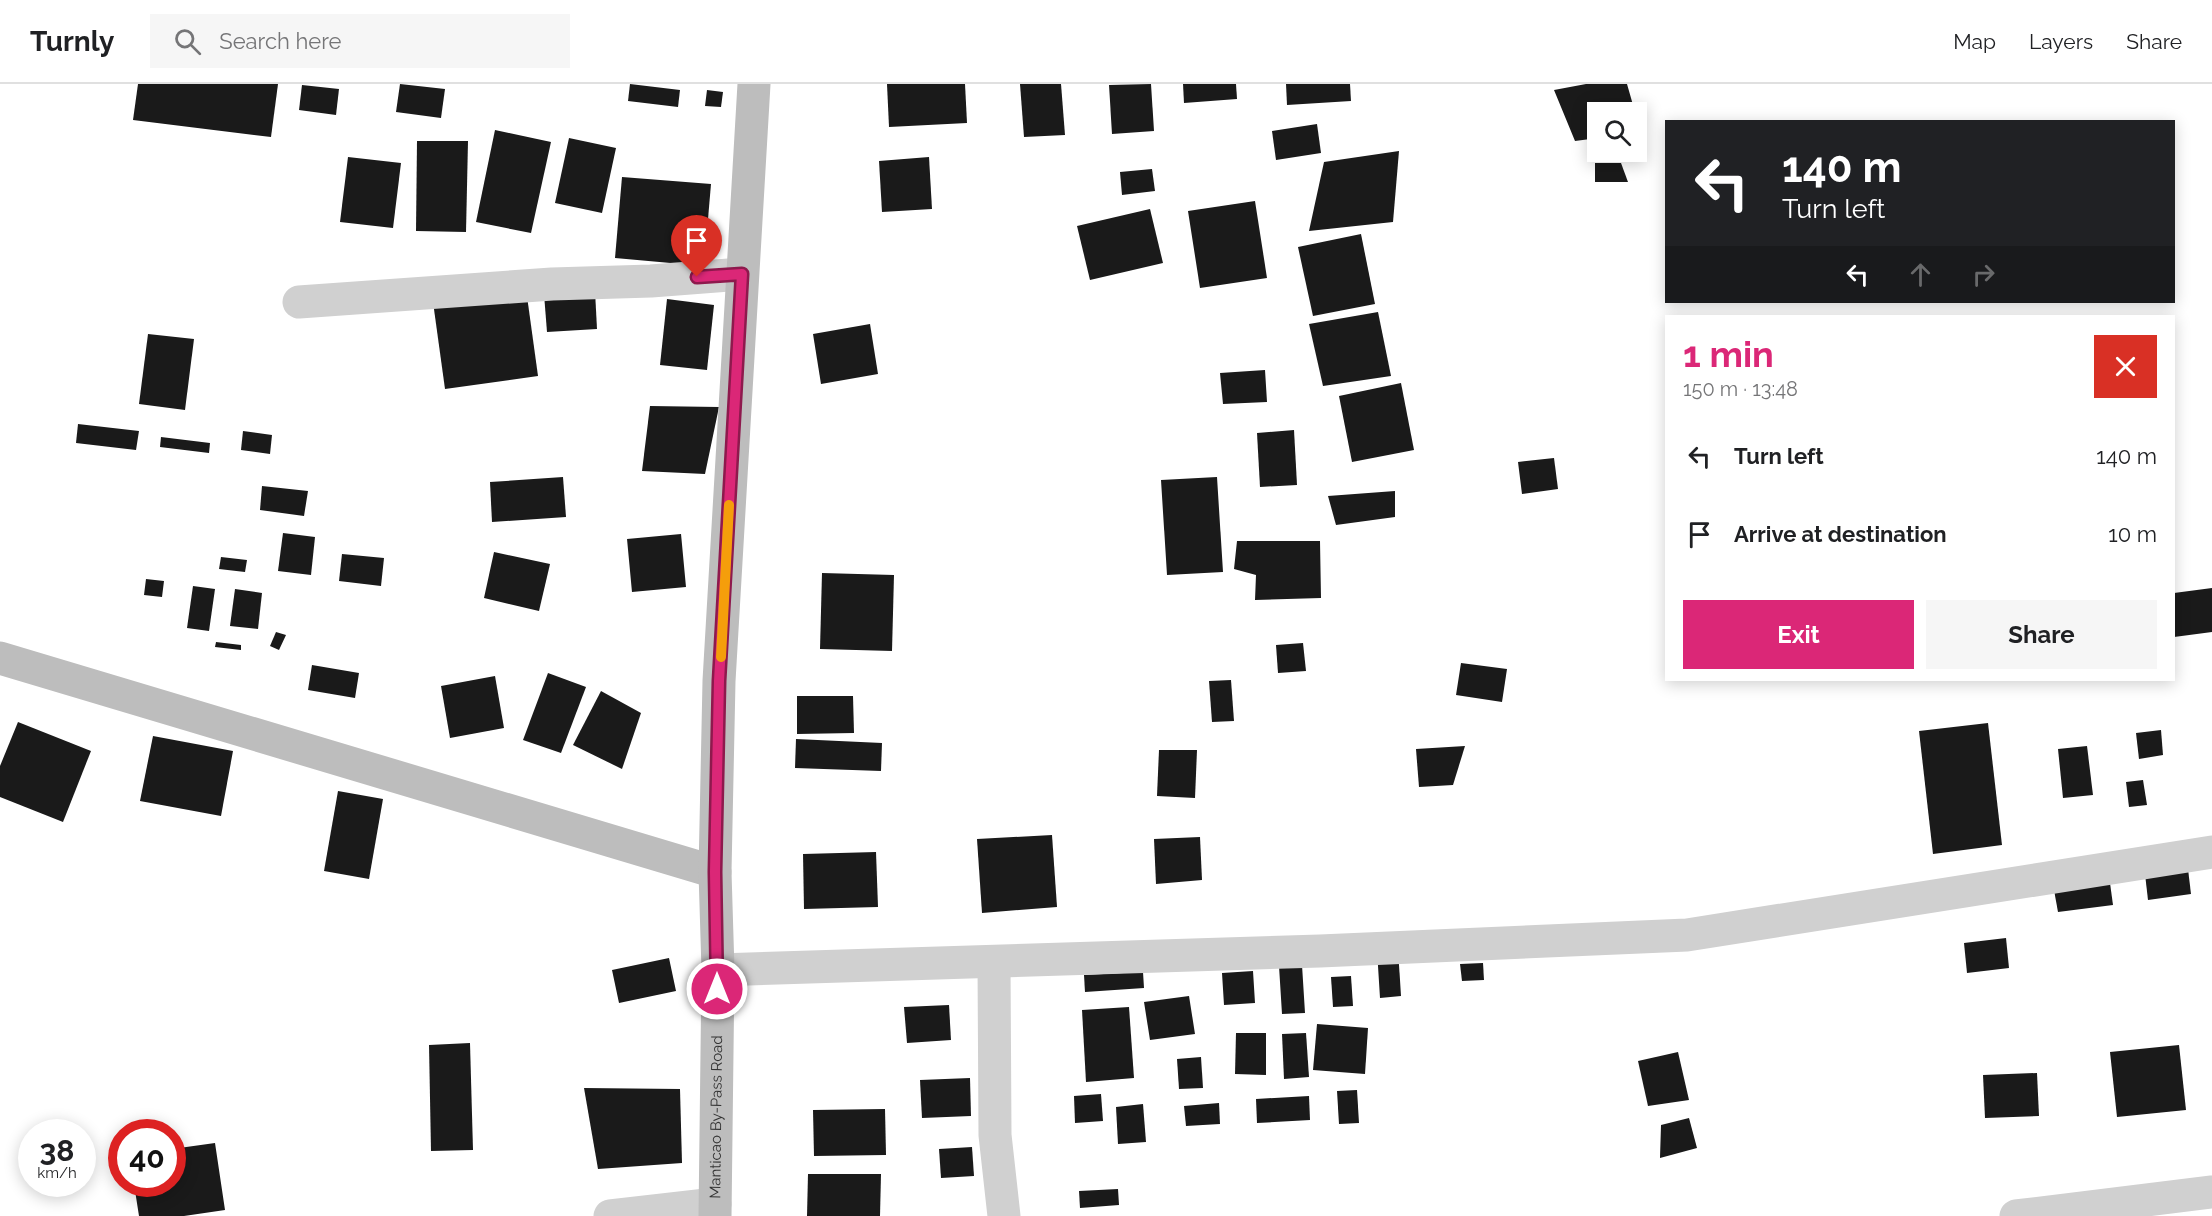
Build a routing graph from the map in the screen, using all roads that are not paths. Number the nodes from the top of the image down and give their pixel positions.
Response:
1 (754, 84) edge
2 (742, 274) junction
3 (299, 302) dead end
4 (0, 658) edge
5 (2212, 852) edge
6 (715, 872) junction
7 (994, 962) junction
8 (717, 970) junction
9 (2212, 1192) edge
10 (715, 1210) edge
11 (610, 1216) edge
12 (1004, 1216) edge
13 (2016, 1216) edge

1 - 2 street, Manticao By-Pass Road
2 - 3 street
2 - 6 street, Manticao By-Pass Road
4 - 6 street
5 - 7 street
6 - 8 street, Manticao By-Pass Road
7 - 8 street
7 - 12 street
8 - 10 street, Manticao By-Pass Road
9 - 13 street
10 - 11 street

